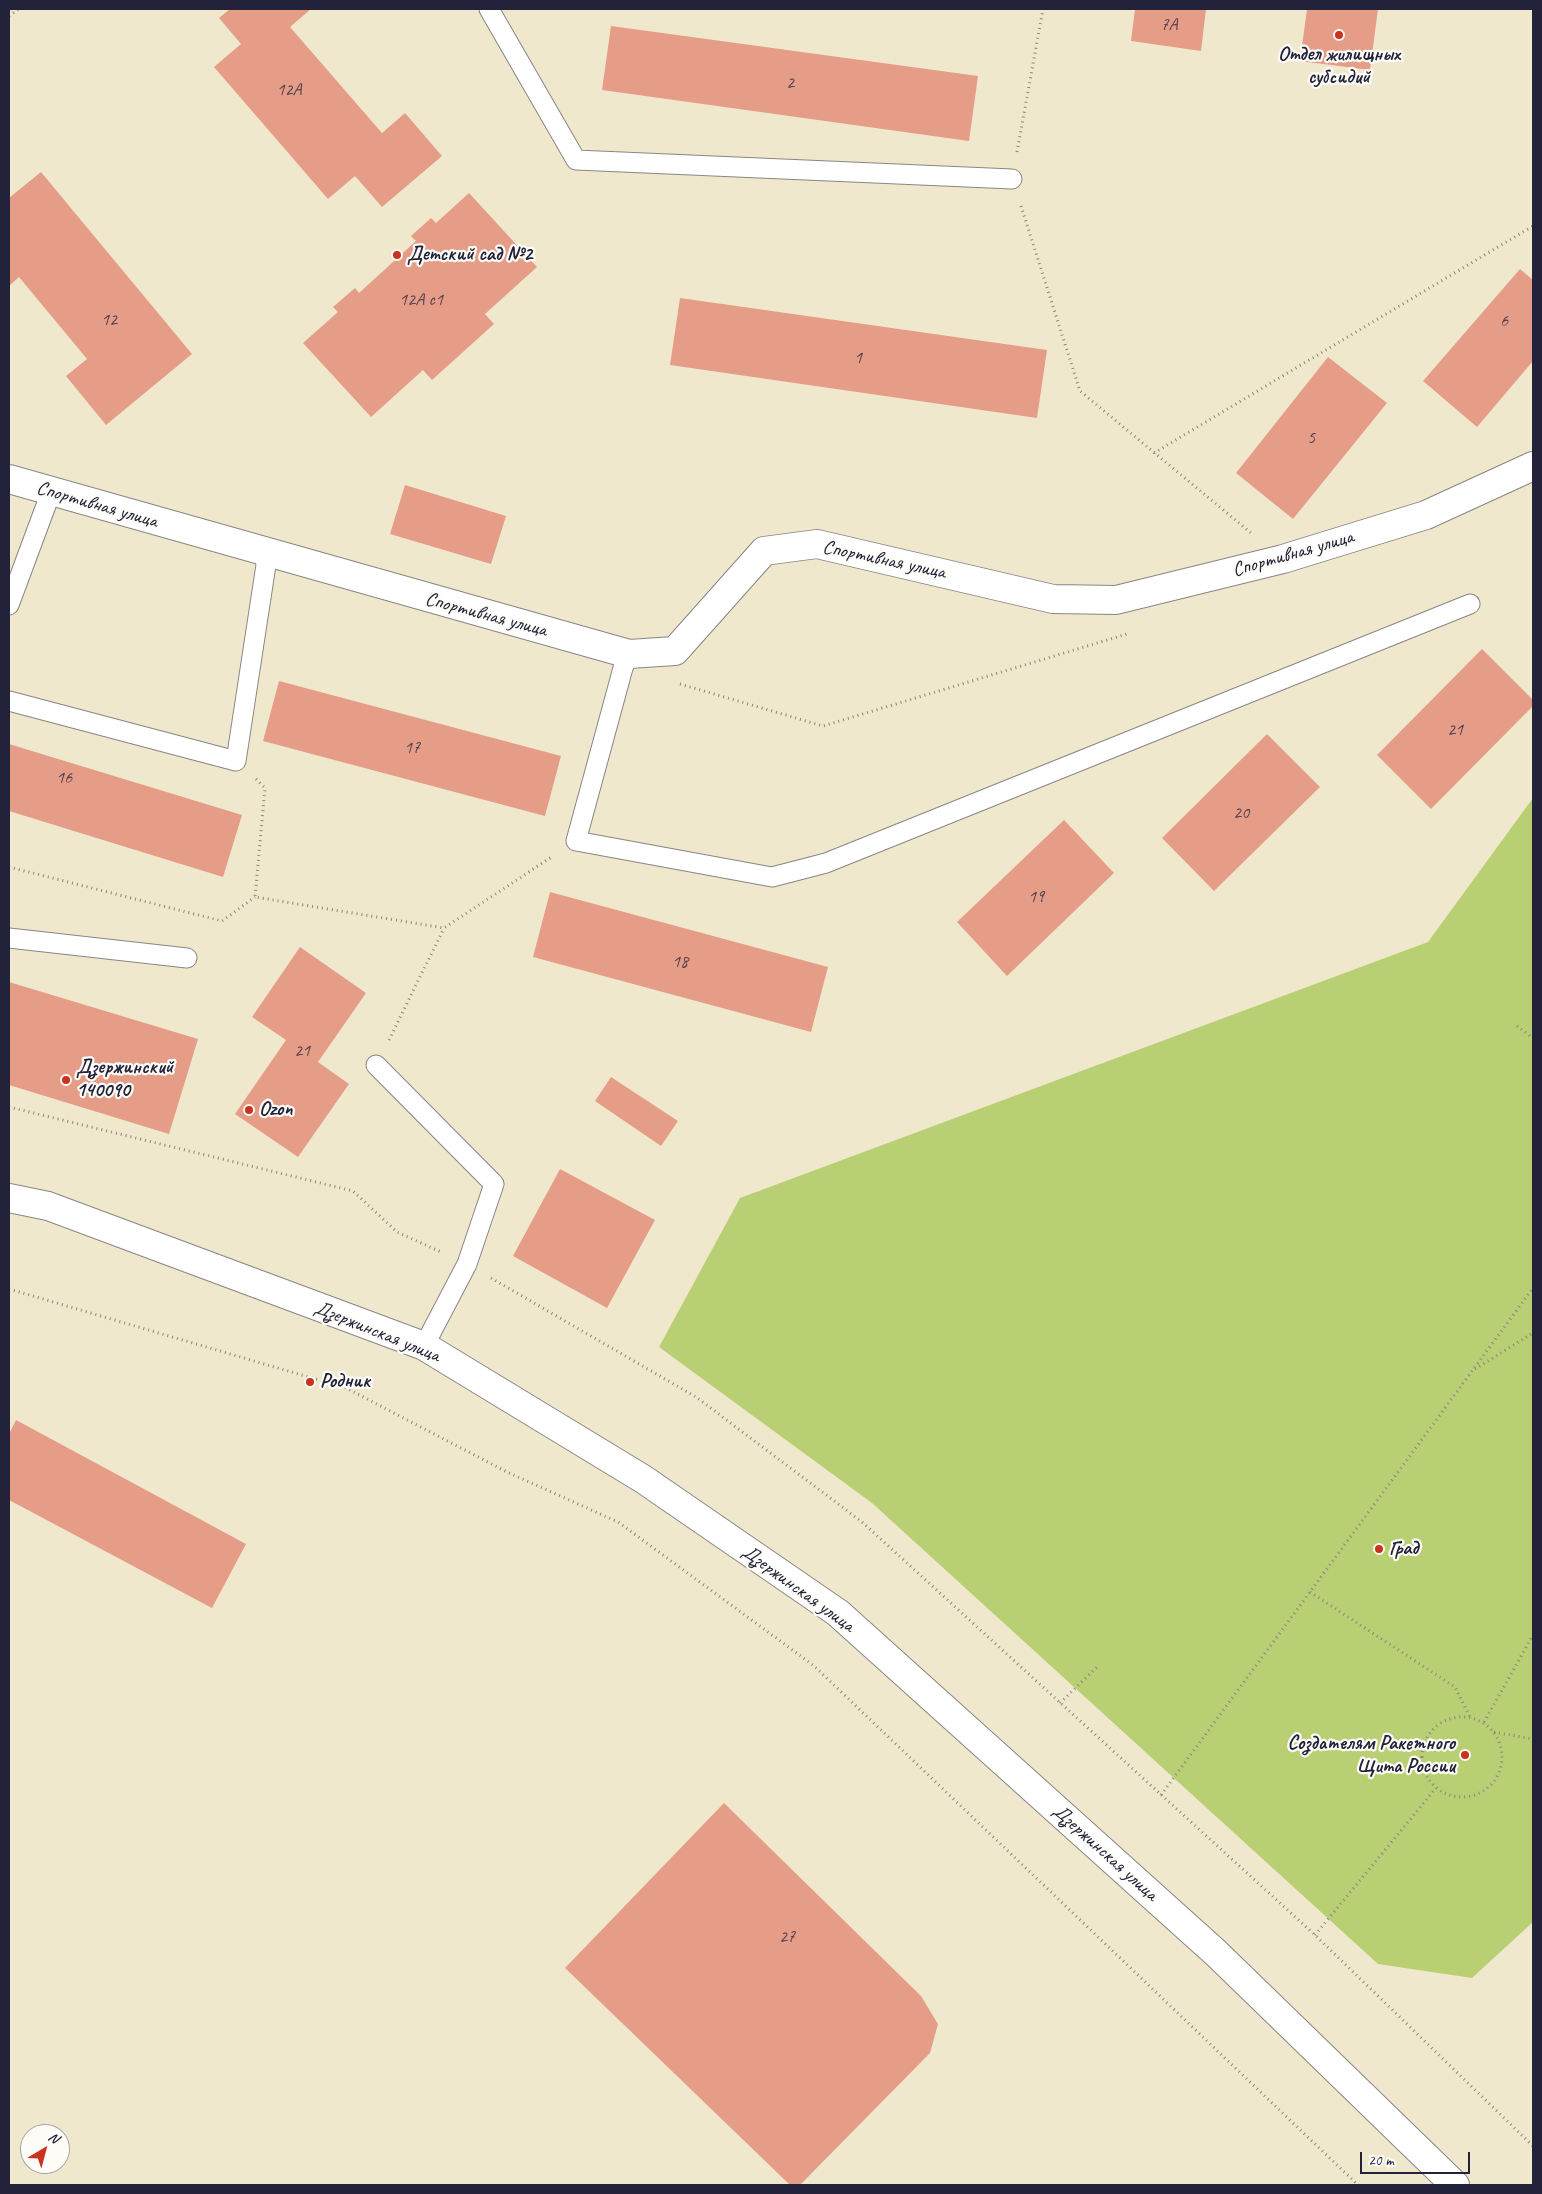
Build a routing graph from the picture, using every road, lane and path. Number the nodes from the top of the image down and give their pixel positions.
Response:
1 (18, 9) edge
2 (489, 9) edge
3 (1043, 9) edge
4 (9, 16) edge
5 (1012, 179) junction
6 (1533, 226) edge
7 (1154, 452) junction
8 (1533, 466) edge
9 (9, 480) edge
10 (51, 492) junction
11 (264, 553) junction
12 (1283, 559) junction
13 (1470, 604) dead end
14 (9, 605) edge
15 (1133, 632) dead end
16 (629, 654) junction
17 (671, 682) dead end
18 (9, 701) edge
19 (236, 761) junction
20 (576, 841) junction
21 (9, 867) edge
22 (255, 897) junction
23 (444, 928) junction
24 (9, 938) edge
25 (187, 958) dead end
26 (1517, 1026) dead end
27 (1533, 1038) edge
28 (376, 1066) joint
29 (9, 1107) edge
30 (9, 1198) edge
31 (467, 1264) junction
32 (1533, 1288) edge
33 (9, 1289) edge
34 (1533, 1333) edge
35 (424, 1346) junction
36 (1472, 1371) junction
37 (1310, 1592) junction
38 (1533, 1635) edge
39 (1098, 1666) dead end
40 (1060, 1703) junction
41 (1470, 1717) junction
42 (1484, 1722) junction
43 (1494, 1732) junction
44 (1533, 1739) edge
45 (1436, 1788) junction
46 (1161, 1795) junction
47 (1315, 1935) junction
48 (1533, 2146) edge
49 (1358, 2185) edge
50 (1455, 2185) edge

1 - 4 path
2 - 5 lane
3 - 5 path
5 - 7 path
6 - 7 path
7 - 12 path
8 - 12 main road, Спортивная улица
9 - 10 main road, Спортивная улица
10 - 11 main road, Спортивная улица
10 - 14 lane
11 - 16 main road, Спортивная улица
11 - 19 lane
12 - 16 main road, Спортивная улица
13 - 20 lane
15 - 17 path
16 - 20 lane
18 - 19 lane
19 - 22 path
20 - 23 path
21 - 22 path
22 - 23 path
23 - 28 path
24 - 25 lane
26 - 27 path
28 - 31 lane
29 - 31 path
30 - 35 main road, Дзержинская улица
31 - 35 lane
31 - 40 path
32 - 36 path
33 - 49 path
34 - 36 path
35 - 50 main road, Дзержинская улица
36 - 37 path
37 - 41 path
37 - 46 path
38 - 42 path
39 - 40 path
40 - 46 path
41 - 42 path
41 - 45 path
42 - 43 path
43 - 44 path
43 - 45 path
45 - 47 path
46 - 47 path
47 - 48 path

